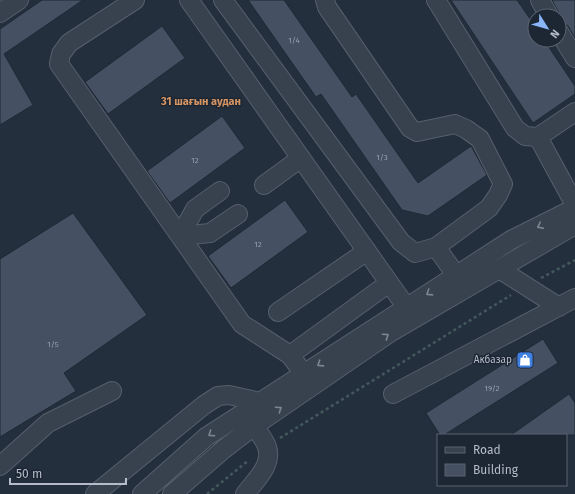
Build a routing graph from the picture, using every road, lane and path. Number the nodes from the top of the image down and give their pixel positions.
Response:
1 (19, 0) edge
2 (135, 0) edge
3 (189, 0) edge
4 (223, 0) edge
5 (325, 0) edge
6 (436, 0) edge
7 (0, 13) edge
8 (567, 45) edge
9 (575, 58) edge
10 (575, 112) edge
11 (538, 136) junction
12 (301, 158) junction
13 (264, 185) dead end
14 (220, 191) dead end
15 (575, 207) edge
16 (238, 214) dead end
17 (575, 225) edge
18 (180, 236) junction
19 (436, 247) junction
20 (367, 251) junction
21 (575, 260) edge
22 (499, 269) junction
23 (456, 276) junction
24 (389, 283) junction
25 (526, 286) junction
26 (575, 298) edge
27 (559, 306) junction
28 (407, 308) junction
29 (278, 312) dead end
30 (290, 355) junction
31 (304, 374) junction
32 (112, 391) dead end
33 (393, 394) dead end
34 (260, 402) junction
35 (254, 426) junction
36 (267, 446) junction
37 (0, 466) edge
38 (95, 494) edge
39 (142, 494) edge
40 (172, 494) edge
41 (207, 494) edge
42 (245, 494) edge

1 - 7 street
2 - 18 street
3 - 12 street
4 - 19 street
5 - 19 street
6 - 11 street
8 - 9 street
10 - 11 street
11 - 15 street
12 - 13 street
12 - 20 street
14 - 18 street
15 -> 23 street
16 - 18 street
17 - 22 street
18 - 30 street
19 - 23 street
20 - 24 street
20 - 29 street
21 - 25 path
22 - 25 street
35 -> 22 street
23 -> 28 street
24 - 28 street
24 - 30 street
25 - 27 street
25 - 36 path
26 - 27 street
27 - 33 street
28 -> 31 street
30 - 31 street
31 - 34 street
32 - 37 street
34 - 38 street
34 -> 39 street
35 - 36 street
35 - 40 street
36 - 41 path
36 - 42 street

